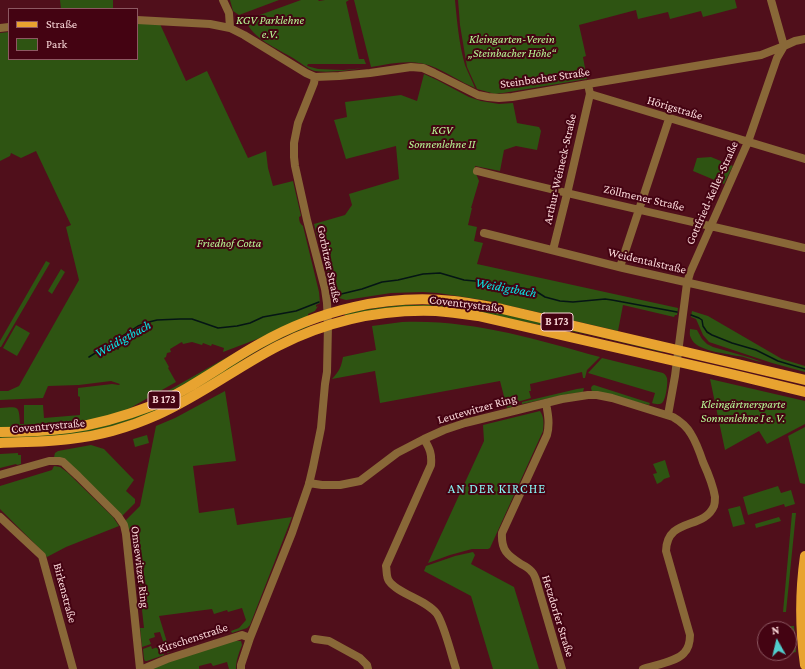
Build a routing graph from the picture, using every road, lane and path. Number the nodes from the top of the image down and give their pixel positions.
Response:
1 (224, 0) edge
2 (771, 0) edge
3 (138, 20) edge
4 (230, 28) junction
5 (805, 39) edge
6 (784, 46) junction
7 (315, 77) junction
8 (588, 84) junction
9 (590, 94) junction
10 (669, 119) junction
11 (748, 142) junction
12 (805, 159) edge
13 (477, 171) dead end
14 (567, 194) junction
15 (639, 209) junction
16 (710, 226) junction
17 (484, 233) dead end
18 (805, 248) edge
19 (553, 250) junction
20 (620, 267) junction
21 (687, 283) junction
22 (805, 309) edge
23 (328, 314) junction
24 (328, 325) junction
25 (679, 350) junction
26 (677, 361) junction
27 (805, 380) edge
28 (805, 392) edge
29 (546, 403) junction
30 (668, 415) junction
31 (0, 432) edge
32 (424, 439) junction
33 (0, 443) edge
34 (0, 475) edge
35 (309, 483) junction
36 (0, 516) edge
37 (805, 556) edge
38 (250, 638) junction
39 (315, 639) dead end
40 (805, 665) edge
41 (73, 669) edge
42 (141, 669) edge
43 (241, 669) edge
44 (368, 669) edge
45 (456, 669) edge
46 (562, 669) edge
47 (643, 669) edge

1 - 4 street
2 - 6 street
3 - 4 street, Steinbacher Straße
4 - 7 street, Steinbacher Straße
5 - 6 street, Steinbacher Straße
6 - 8 street, Steinbacher Straße
6 - 11 street, Gottfried-Keller-Straße
7 - 8 street, Steinbacher Straße
7 - 23 street, Gorbitzer Straße
8 - 9 street
9 - 10 street, Hörigstraße
9 - 14 street, Arthur-Weineck-Straße
10 - 11 street, Hörigstraße
10 - 15 street
11 - 12 street, Hörigstraße
11 - 16 street, Gottfried-Keller-Straße
13 - 14 street, Zöllmener Straße
14 - 15 street, Zöllmener Straße
14 - 19 street, Arthur-Weineck-Straße
15 - 16 street, Zöllmener Straße
15 - 20 street
16 - 18 street, Zöllmener Straße
16 - 21 street, Gottfried-Keller-Straße
17 - 19 street, Weidentalstraße
19 - 20 street, Weidentalstraße
20 - 21 street, Weidentalstraße
21 - 22 street, Weidentalstraße
21 - 25 street, Gottfried-Keller-Straße
23 - 24 street, Gorbitzer Straße
23 - 25 main road, Coventrystraße / B 173
23 - 31 main road, Coventrystraße / B 173
24 - 26 main road, Coventrystraße / B 173
24 - 33 main road, Coventrystraße / B 173
24 - 35 street, Gorbitzer Straße
25 - 26 street, Gottfried-Keller-Straße
25 - 27 main road, Coventrystraße / B 173
26 - 28 main road, Coventrystraße / B 173
26 - 30 street
29 - 30 street, Leutewitzer Ring
29 - 32 street, Leutewitzer Ring
29 - 46 street, Hetzdorfer Straße
30 - 47 street, Leutewitzer Ring
32 - 35 street, Leutewitzer Ring
32 - 45 street
34 - 42 street, Omsewitzer Ring
35 - 38 street
36 - 41 street, Birkenstraße
37 - 40 main road
38 - 42 street, Kirschenstraße
38 - 43 street
39 - 44 street

